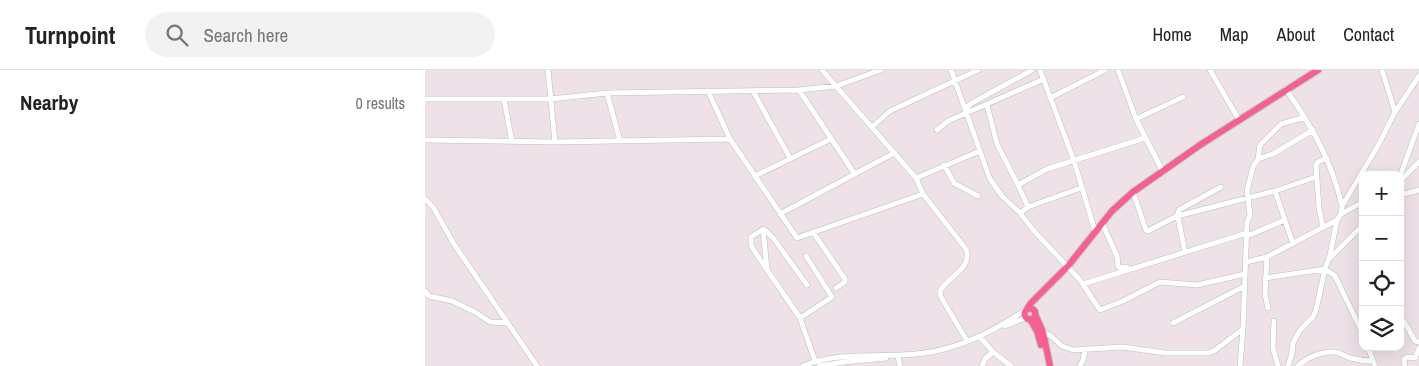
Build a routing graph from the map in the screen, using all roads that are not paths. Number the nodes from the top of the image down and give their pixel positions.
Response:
1 (548, 70) edge
2 (821, 70) edge
3 (881, 70) edge
4 (951, 70) edge
5 (978, 70) edge
6 (1032, 70) edge
7 (1040, 70) edge
8 (1105, 70) edge
9 (1118, 70) edge
10 (1210, 70) edge
11 (1318, 70) edge
12 (1382, 70) edge
13 (1419, 78) edge
14 (1043, 79) junction
15 (955, 81) junction
16 (836, 86) junction
17 (1286, 89) junction
18 (799, 90) junction
19 (708, 91) junction
20 (753, 91) junction
21 (607, 93) junction
22 (1183, 97) dead end
23 (1050, 98) junction
24 (425, 99) edge
25 (550, 99) junction
26 (504, 100) junction
27 (987, 105) junction
28 (965, 112) junction
29 (1395, 112) junction
30 (1305, 117) junction
31 (1136, 120) junction
32 (1239, 120) junction
33 (1419, 124) edge
34 (872, 127) junction
35 (937, 130) dead end
36 (1313, 130) junction
37 (1145, 138) junction
38 (730, 139) junction
39 (831, 139) junction
40 (425, 140) edge
41 (621, 141) junction
42 (513, 142) junction
43 (555, 142) junction
44 (980, 152) junction
45 (894, 153) junction
46 (790, 158) junction
47 (1327, 158) junction
48 (1258, 159) junction
49 (1074, 161) junction
50 (1419, 162) edge
51 (945, 165) junction
52 (1162, 170) junction
53 (1402, 171) edge
54 (854, 173) junction
55 (755, 176) junction
56 (1316, 177) junction
57 (1404, 177) edge
58 (915, 178) junction
59 (1018, 185) junction
60 (1221, 186) dead end
61 (1081, 188) junction
62 (1419, 190) edge
63 (1275, 191) junction
64 (1133, 192) junction
65 (923, 194) junction
66 (1404, 194) edge
67 (979, 196) dead end
68 (1248, 198) junction
69 (425, 199) edge
70 (1359, 204) edge
71 (1342, 206) junction
72 (1027, 207) junction
73 (1020, 212) junction
74 (781, 214) junction
75 (1341, 214) junction
76 (1177, 217) junction
77 (1285, 220) junction
78 (1337, 220) junction
79 (1102, 223) junction
80 (1323, 227) junction
81 (763, 230) junction
82 (1359, 230) edge
83 (1095, 231) junction
84 (813, 232) junction
85 (1247, 235) junction
86 (1293, 244) junction
87 (1185, 252) junction
88 (806, 256) dead end
89 (1267, 258) junction
90 (1328, 260) junction
91 (1246, 262) junction
92 (1068, 266) junction
93 (1138, 266) junction
94 (1325, 269) junction
95 (767, 272) junction
96 (1245, 274) junction
97 (1265, 278) junction
98 (1083, 284) junction
99 (807, 285) dead end
100 (1245, 286) junction
101 (836, 288) dead end
102 (425, 291) edge
103 (1267, 308) dead end
104 (1029, 313) junction
105 (800, 318) junction
106 (1274, 321) dead end
107 (1404, 321) edge
108 (1359, 322) edge
109 (508, 323) junction
110 (1173, 323) dead end
111 (1243, 329) junction
112 (1043, 332) junction
113 (981, 338) junction
114 (967, 341) junction
115 (1419, 342) edge
116 (1419, 348) edge
117 (1085, 350) junction
118 (1370, 351) edge
119 (993, 352) junction
120 (899, 357) junction
121 (1374, 363) edge
122 (817, 364) edge
123 (856, 364) edge
124 (537, 366) edge
125 (803, 366) edge
126 (900, 366) edge
127 (982, 366) edge
128 (1011, 366) edge
129 (1045, 366) edge
130 (1050, 366) edge
131 (1080, 366) edge
132 (1240, 366) edge
133 (1278, 366) edge
134 (1288, 366) edge
135 (1298, 366) edge
136 (1405, 366) edge

1 - 25 street
2 - 16 street
3 - 16 street
4 - 15 street
5 - 15 street
6 - 28 street
7 - 14 street
8 - 23 street
9 - 31 street
10 - 32 street
11 - 17 main road
12 - 29 street
13 - 29 street
14 - 23 street
14 - 27 street
15 - 28 street
15 - 34 street
16 - 18 street
16 - 34 street
17 - 30 street
17 - 32 main road
18 - 20 street
18 - 39 street
19 - 20 street
19 - 21 street
19 - 38 street
20 - 46 street
21 - 25 street
21 - 41 street
22 - 31 street
23 - 49 street
24 - 26 street
25 - 26 street
25 - 43 street
26 - 42 street
27 - 28 street
27 - 59 street
28 - 35 street
28 - 44 street
29 - 71 street
30 - 36 street
30 - 48 street
31 - 37 street
32 - 52 main road
33 - 53 street
34 - 45 street
36 - 47 street
36 - 48 street
37 - 49 street
37 - 52 street
38 - 41 street
38 - 55 street
39 - 46 street
39 - 54 street
40 - 42 street
41 - 43 street
42 - 43 street
44 - 51 street
44 - 73 street
45 - 54 street
45 - 58 street
46 - 55 street
47 - 56 street
47 - 71 street
48 - 68 street
49 - 59 street
49 - 61 street
50 - 57 street
51 - 58 street
51 - 67 street
52 - 64 main road
54 - 74 street
55 - 74 street
56 - 63 street
56 - 80 street
58 - 65 street
59 - 72 street
60 - 76 street
61 - 72 street
61 - 83 street
62 - 66 street
63 - 68 street
63 - 77 street
64 - 76 street
64 - 79 main road
65 - 84 street
65 - 114 street
68 - 76 street
68 - 85 street
69 - 109 street
70 - 75 street
71 - 75 street
72 - 73 street
73 - 92 street
74 - 84 street
75 - 78 street
76 - 87 street
77 - 85 street
77 - 86 street
78 - 80 street
78 - 90 street
79 - 83 main road
79 - 93 street
80 - 86 street
81 - 95 street
81 - 95 street
81 - 99 street
82 - 90 street
83 - 92 main road
84 - 101 street
85 - 87 street
85 - 91 street
86 - 89 street
87 - 93 street
88 - 105 street
89 - 91 street
89 - 97 street
90 - 94 street
91 - 96 street
92 - 98 street
92 - 104 main road
93 - 98 street
94 - 97 street
94 - 108 street
94 - 134 street
95 - 105 street
96 - 98 street
96 - 100 street
97 - 103 street
100 - 110 street
100 - 111 street
102 - 109 street
104 - 112 main road
104 - 113 street
104 - 114 street
104 - 129 main road
105 - 122 street
106 - 133 street
107 - 115 street
109 - 124 street
111 - 117 street
111 - 132 street
112 - 117 street
112 - 130 main road
113 - 119 street
113 - 120 street
114 - 122 street
116 - 136 street
117 - 131 street
118 - 121 street
119 - 127 street
119 - 128 street
120 - 123 street
120 - 126 street
121 - 135 street
122 - 123 street
122 - 125 street

